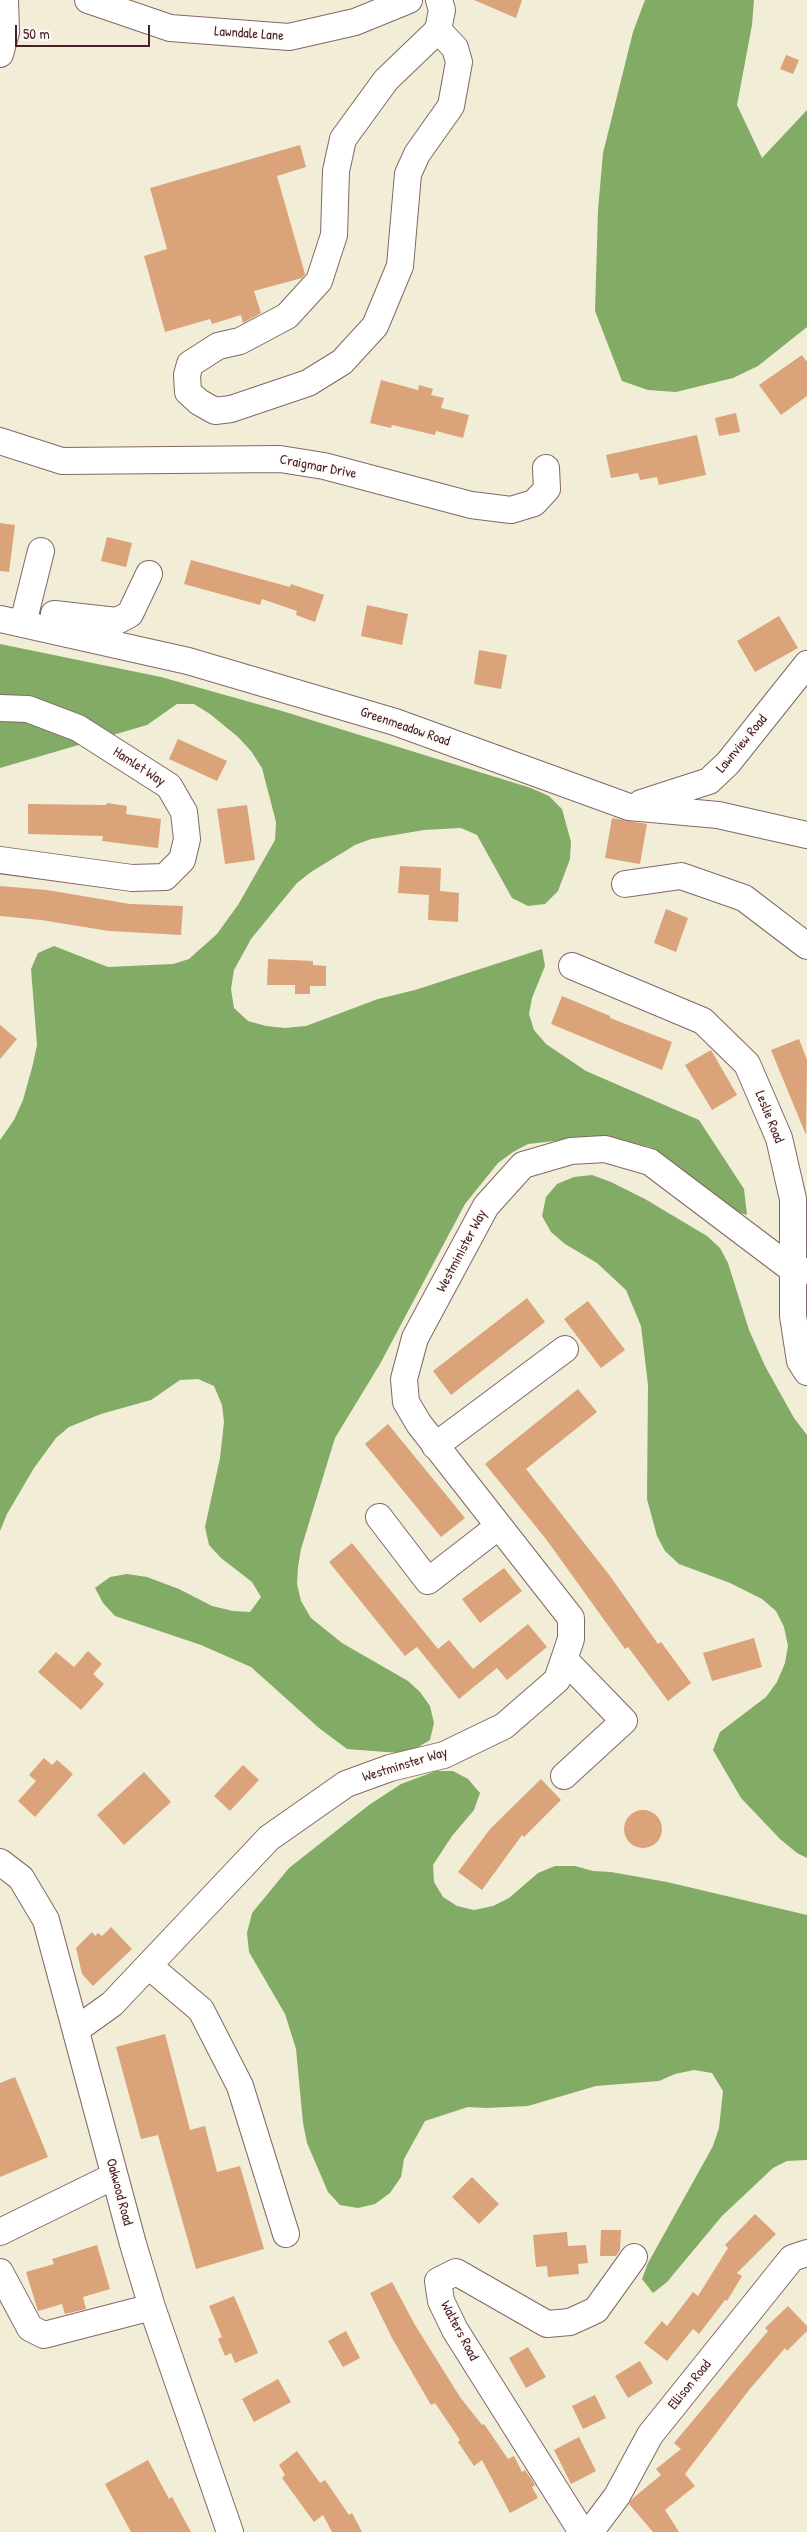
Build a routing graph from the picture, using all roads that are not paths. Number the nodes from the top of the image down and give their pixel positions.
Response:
1 (5, 0) edge
2 (88, 0) edge
3 (410, 0) edge
4 (439, 0) edge
5 (438, 30) junction
6 (0, 54) edge
7 (0, 440) edge
8 (546, 468) dead end
9 (41, 551) dead end
10 (149, 574) dead end
11 (16, 617) edge
12 (807, 664) edge
13 (0, 708) edge
14 (629, 807) junction
15 (807, 835) edge
16 (0, 860) edge
17 (626, 884) dead end
18 (807, 946) edge
19 (572, 966) dead end
20 (800, 1270) edge
21 (565, 1348) dead end
22 (807, 1372) edge
23 (419, 1424) joint
24 (434, 1446) junction
25 (379, 1517) dead end
26 (499, 1526) junction
27 (566, 1660) junction
28 (564, 1776) dead end
29 (0, 1862) edge
30 (149, 1966) junction
31 (77, 2029) junction
32 (114, 2176) junction
33 (0, 2232) edge
34 (286, 2234) dead end
35 (807, 2253) edge
36 (634, 2257) dead end
37 (0, 2272) edge
38 (152, 2307) junction
39 (230, 2532) edge
40 (582, 2532) edge
41 (590, 2532) edge

1 - 6 street
2 - 3 street, Lawndale Lane
4 - 5 street
5 - 5 street
7 - 8 street, Craigmar Drive
9 - 11 street
10 - 11 street
11 - 14 street, Greenmeadow Road
12 - 14 street, Lawnview Road
13 - 16 street, Hamlet Way
14 - 15 street, Greenmeadow Road
17 - 18 street
19 - 20 street, Leslie Road
20 - 22 street, Leslie Road
20 - 23 street, Westminister Way
21 - 24 street
23 - 24 street, Westminster Way
24 - 26 street, Westminster Way
25 - 26 street
26 - 27 street, Westminster Way
27 - 28 street
27 - 30 street, Westminster Way
29 - 31 street, Oakwood Road
30 - 31 street, Westminster Way
30 - 34 street
31 - 32 street, Oakwood Road
32 - 33 street
32 - 38 street, Oakwood Road
35 - 41 street, Ellison Road
36 - 40 street, Walters Road
37 - 38 street
38 - 39 street, Oakwood Road

